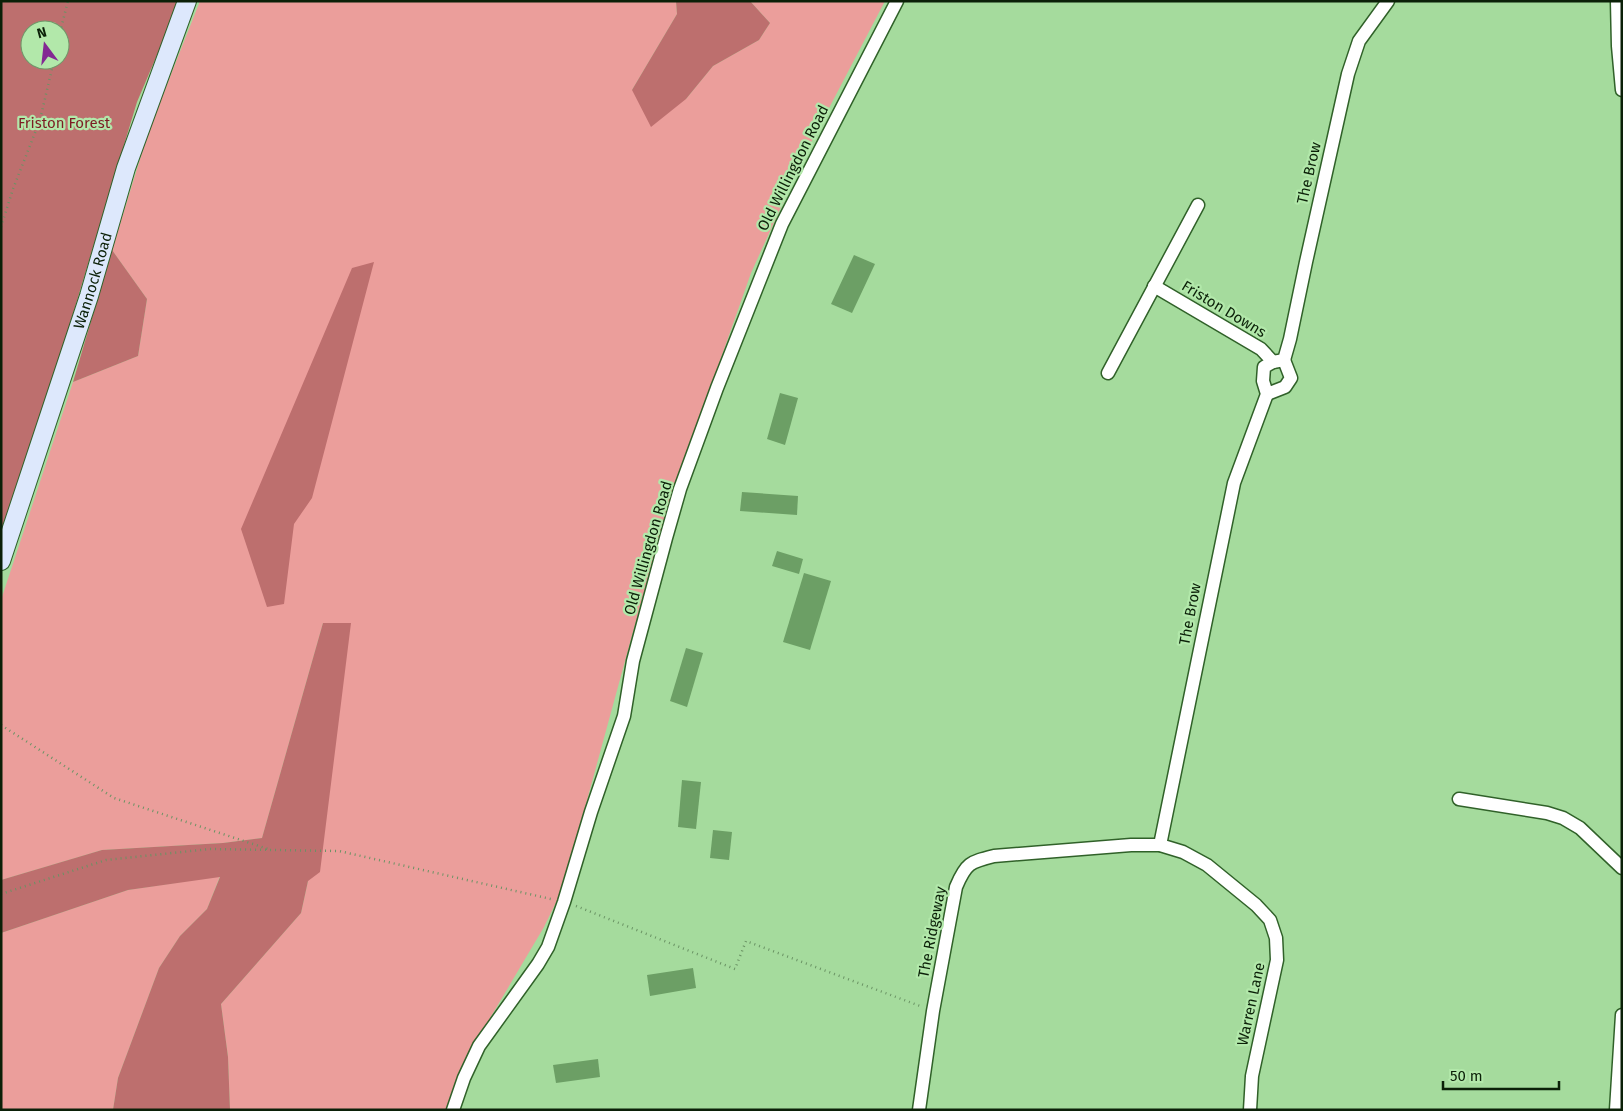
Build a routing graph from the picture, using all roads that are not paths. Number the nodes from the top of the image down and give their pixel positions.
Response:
1 (187, 1) edge
2 (897, 1) edge
3 (1388, 1) edge
4 (1618, 1) edge
5 (1622, 90) edge
6 (1198, 205) dead end
7 (1154, 286) junction
8 (1279, 361) junction
9 (1108, 373) dead end
10 (1267, 394) junction
11 (1, 560) edge
12 (1459, 799) dead end
13 (1160, 845) junction
14 (1622, 868) edge
15 (1622, 1015) edge
16 (453, 1110) edge
17 (919, 1110) edge
18 (1250, 1110) edge
19 (1616, 1110) edge

1 - 11 street, Wannock Road
2 - 16 street, Old Willingdon Road
3 - 8 street, The Brow
4 - 5 street
6 - 7 street
7 - 8 street, Friston Downs
7 - 9 street
8 - 10 street, The Brow
8 - 10 street, The Brow
10 - 13 street, The Brow
12 - 14 street
13 - 17 street, The Ridgeway
13 - 18 street, Warren Lane
15 - 19 street

